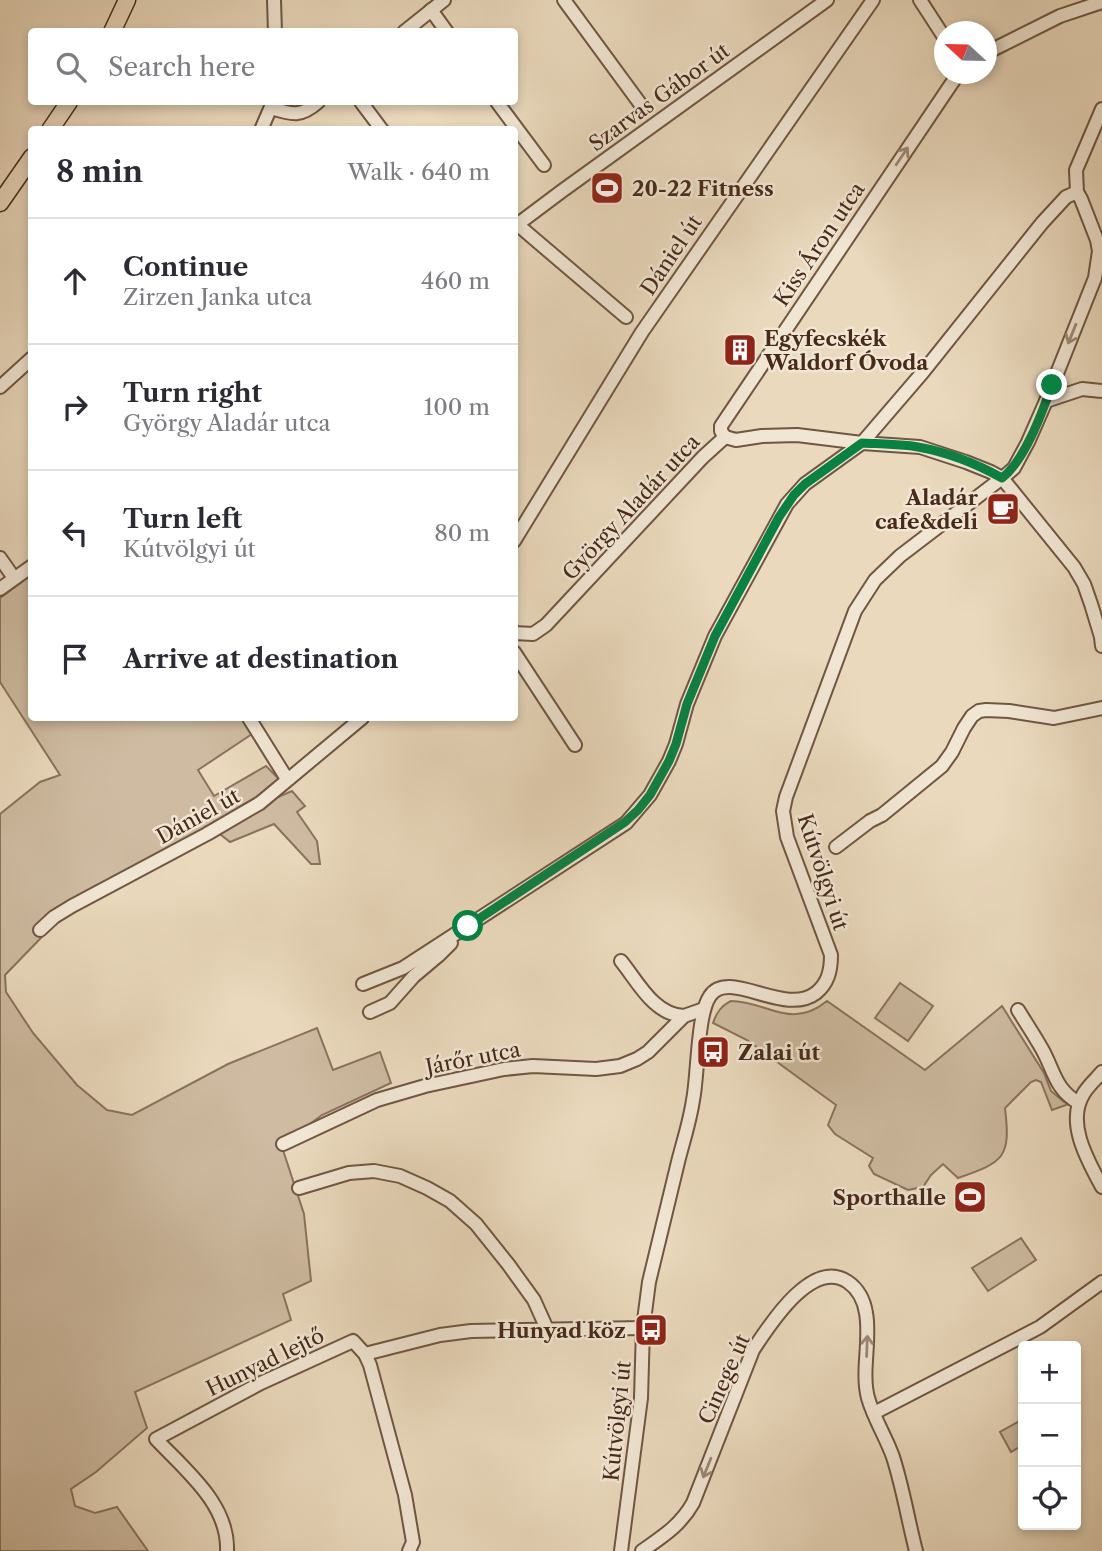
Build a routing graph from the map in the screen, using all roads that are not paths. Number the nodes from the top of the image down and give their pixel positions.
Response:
1 (127, 0) edge
2 (274, 0) edge
3 (443, 0) edge
4 (564, 0) edge
5 (827, 0) edge
6 (873, 0) edge
7 (920, 0) edge
8 (1102, 2) edge
9 (431, 10) junction
10 (934, 22) edge
11 (114, 28) edge
12 (275, 28) edge
13 (409, 28) edge
14 (444, 28) edge
15 (997, 48) edge
16 (951, 84) edge
17 (67, 105) edge
18 (272, 105) edge
19 (315, 105) edge
20 (363, 105) edge
21 (499, 105) edge
22 (644, 109) dead end
23 (1102, 109) edge
24 (53, 126) edge
25 (263, 126) edge
26 (379, 126) edge
27 (515, 126) edge
28 (518, 131) edge
29 (28, 163) edge
30 (544, 166) dead end
31 (1077, 191) junction
32 (0, 204) edge
33 (518, 224) edge
34 (518, 228) edge
35 (626, 317) dead end
36 (28, 362) edge
37 (0, 387) edge
38 (1102, 391) edge
39 (1046, 401) junction
40 (725, 437) junction
41 (862, 443) junction
42 (1002, 478) junction
43 (518, 534) edge
44 (0, 558) edge
45 (28, 569) edge
46 (15, 578) junction
47 (0, 590) edge
48 (518, 634) edge
49 (1102, 646) edge
50 (518, 658) edge
51 (1102, 708) edge
52 (251, 721) edge
53 (358, 721) edge
54 (575, 745) dead end
55 (287, 779) junction
56 (836, 846) dead end
57 (40, 930) dead end
58 (463, 930) junction
59 (621, 961) dead end
60 (363, 984) dead end
61 (704, 1009) junction
62 (1018, 1010) dead end
63 (370, 1012) dead end
64 (684, 1016) junction
65 (1102, 1072) edge
66 (1079, 1103) junction
67 (283, 1144) dead end
68 (1102, 1187) edge
69 (299, 1188) dead end
70 (1102, 1282) edge
71 (643, 1328) junction
72 (547, 1329) junction
73 (365, 1354) junction
74 (874, 1413) junction
75 (227, 1551) edge
76 (409, 1551) edge
77 (621, 1551) edge
78 (642, 1551) edge
79 (916, 1551) edge

1 - 11 main road
2 - 12 street
3 - 9 street
4 - 22 street
5 - 33 street, Szarvas Gábor út
6 - 43 street, Dániel út
7 - 10 street
8 - 15 street
9 - 13 street
9 - 14 street
40 -> 16 street, Kiss Áron utca
17 - 24 main road
18 - 19 street
18 - 25 street
20 - 26 street
21 - 27 street
23 - 31 street
28 - 30 street
29 - 32 main road
31 -> 39 street, Kútvölgyi út
31 - 41 street
34 - 35 street
36 - 37 street
38 - 39 street
39 - 42 street, Kútvölgyi út
40 - 41 street, György Aladár utca
40 - 48 street, György Aladár utca
41 - 42 street, György Aladár utca
41 - 58 street
42 - 49 street, György Aladár utca
42 - 61 street, Kútvölgyi út
44 - 46 street
45 - 46 street
46 - 47 street
50 - 54 street
51 - 56 street
52 - 55 street
53 - 55 street, Dániel út
55 - 57 street, Dániel út
58 - 60 street
58 - 63 street
59 - 64 street
61 - 64 street, Járőr utca
61 - 71 street, Kútvölgyi út
62 - 66 street
64 - 67 street, Járőr utca
65 - 66 street
66 - 68 street
69 - 72 street
70 - 74 street
71 - 72 street
71 - 77 street, Kútvölgyi út
72 - 73 street
73 - 75 street, Hunyad lejtő
73 - 76 street
74 -> 78 street, Cinege út
74 - 79 street, Cinege út

